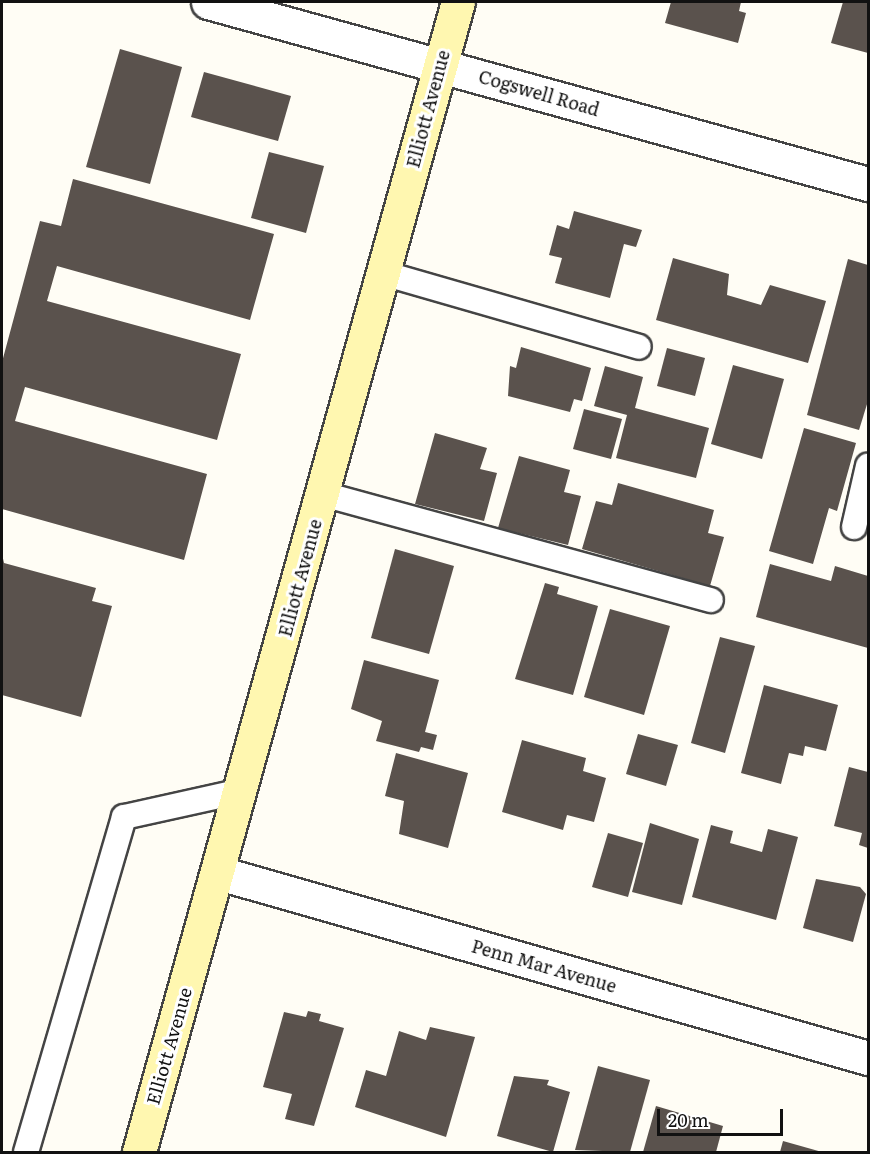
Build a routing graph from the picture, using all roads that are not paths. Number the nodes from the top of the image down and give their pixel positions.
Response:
1 (208, 2) edge
2 (458, 2) edge
3 (441, 65) junction
4 (868, 184) edge
5 (383, 273) junction
6 (639, 347) dead end
7 (868, 466) edge
8 (323, 494) junction
9 (854, 527) dead end
10 (711, 600) dead end
11 (241, 791) junction
12 (219, 873) junction
13 (868, 1058) edge
14 (26, 1152) edge
15 (139, 1152) edge

1 - 3 street, Cogswell Road
2 - 3 street, Elliott Avenue
3 - 4 street, Cogswell Road
3 - 5 street, Elliott Avenue
5 - 6 lane
5 - 8 street, Elliott Avenue
7 - 9 lane
8 - 10 lane
8 - 11 street, Elliott Avenue
11 - 12 street, Elliott Avenue
11 - 14 lane
12 - 13 street, Penn Mar Avenue
12 - 15 street, Elliott Avenue

